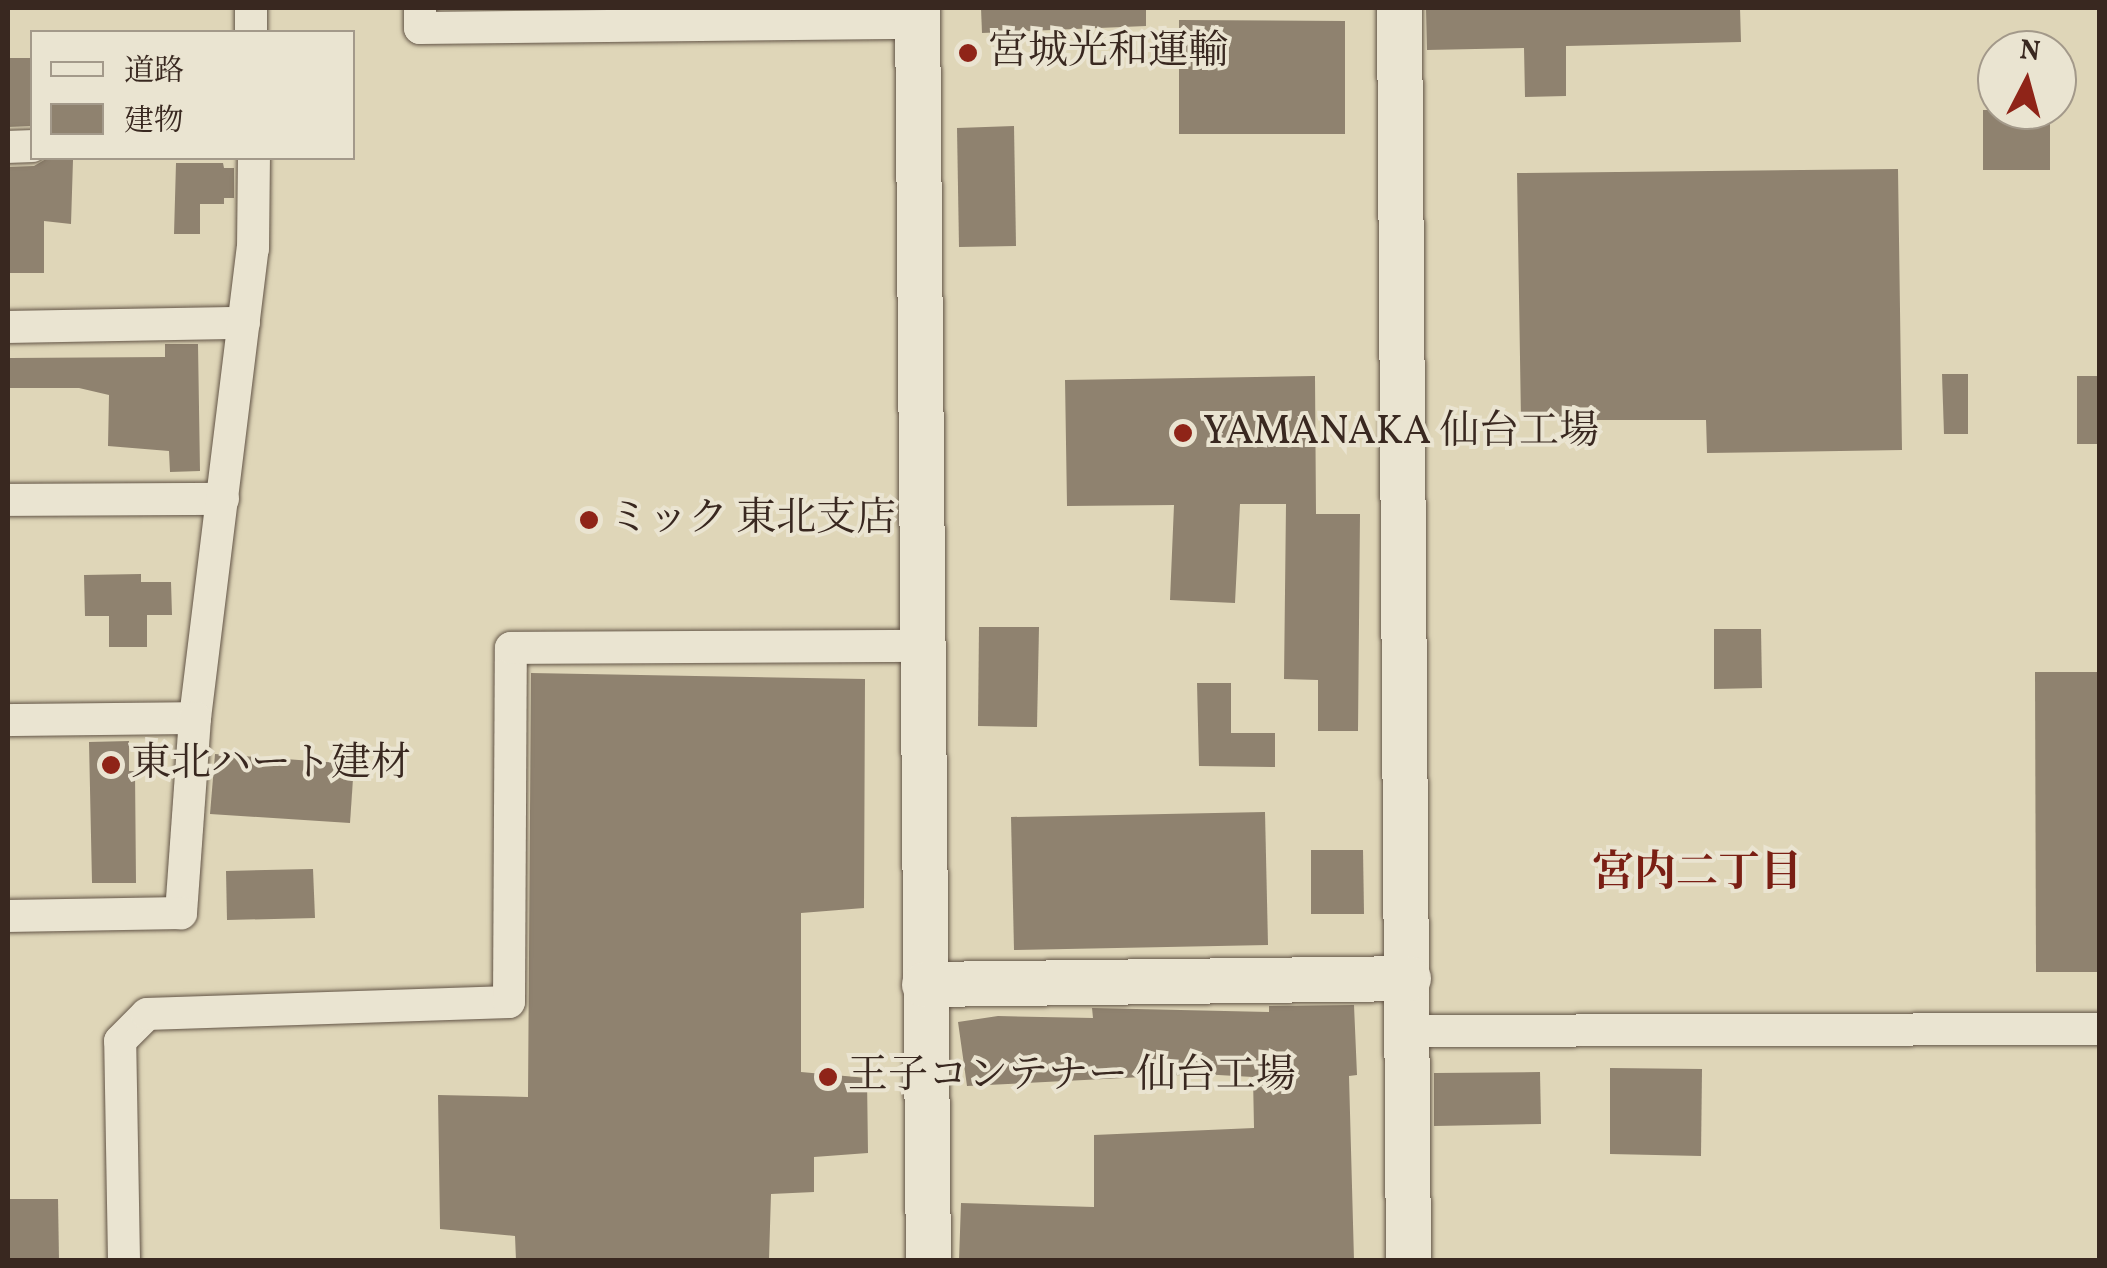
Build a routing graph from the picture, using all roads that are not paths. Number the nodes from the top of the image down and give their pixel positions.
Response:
1 (420, 8) edge
2 (1399, 8) edge
3 (917, 15) edge
4 (254, 160) edge
5 (244, 324) junction
6 (8, 327) edge
7 (223, 499) junction
8 (8, 500) edge
9 (922, 646) junction
10 (195, 718) junction
11 (8, 720) edge
12 (8, 916) edge
13 (1408, 978) junction
14 (924, 984) junction
15 (2100, 1028) edge
16 (1408, 1031) junction
17 (124, 1260) edge
18 (928, 1260) edge
19 (1408, 1260) edge

1 - 3 street
2 - 13 street
3 - 9 street
4 - 5 street
5 - 6 street
5 - 7 street
7 - 8 street
7 - 10 street
9 - 14 street
9 - 17 street
10 - 11 street
10 - 12 street
13 - 14 street
13 - 16 street
14 - 18 street
15 - 16 street
16 - 19 street

